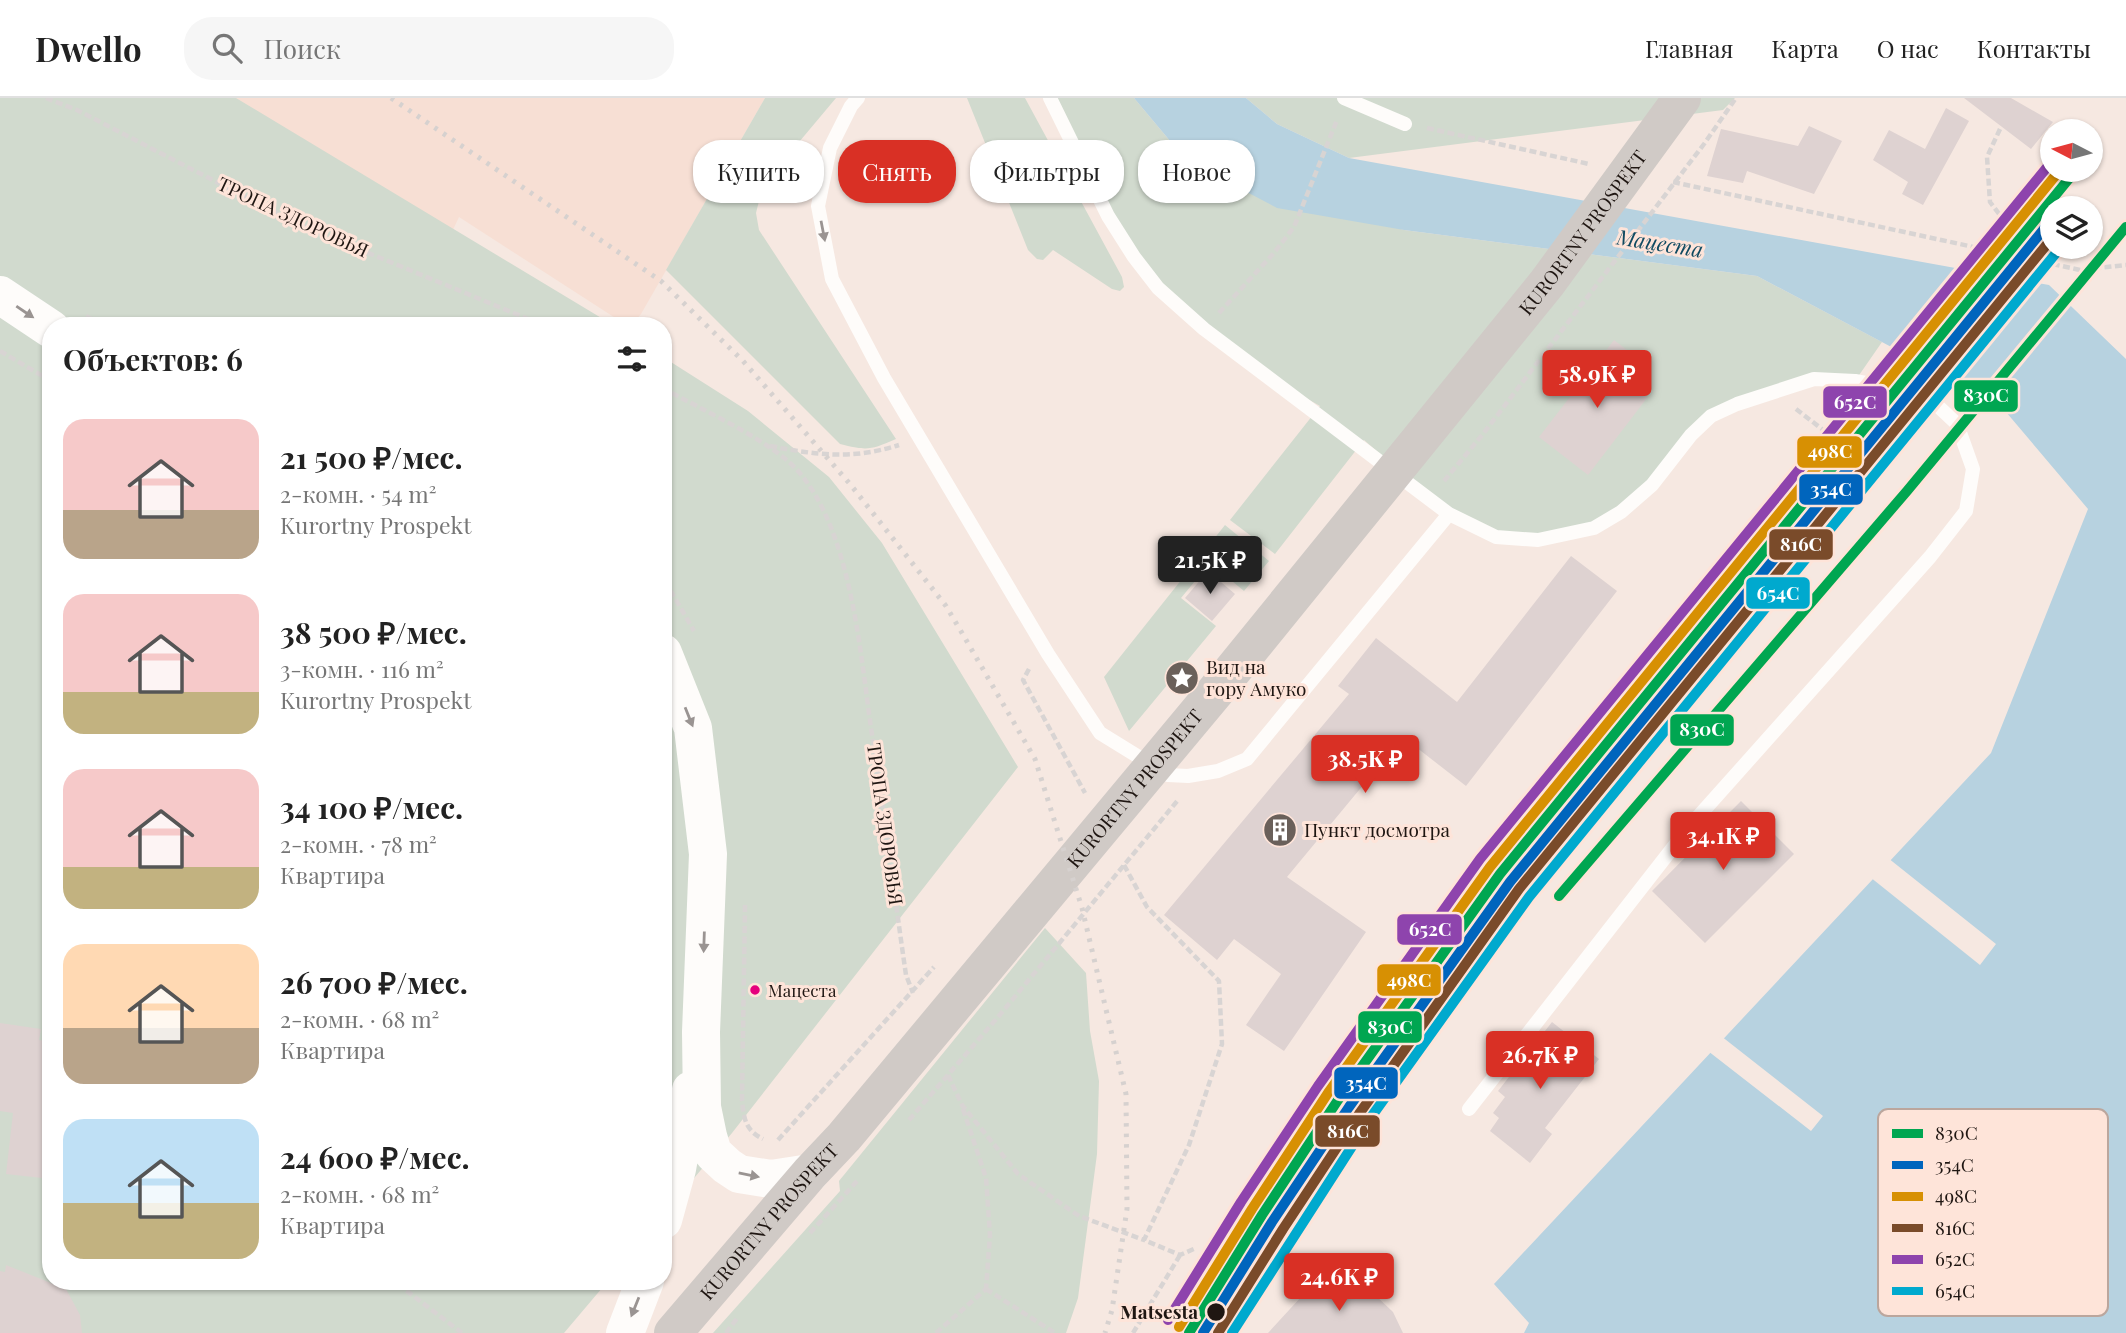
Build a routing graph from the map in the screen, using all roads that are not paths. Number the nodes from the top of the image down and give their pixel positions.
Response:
1 (858, 98) edge
2 (1050, 98) edge
3 (1344, 98) edge
4 (1682, 98) edge
5 (1405, 124) road end
6 (0, 295) edge
7 (42, 323) edge
8 (1449, 514) junction
9 (672, 676) edge
10 (701, 1032) junction
11 (1469, 1109) dead end
12 (810, 1173) junction
13 (672, 1187) edge
14 (642, 1290) edge
15 (625, 1333) edge
16 (673, 1333) edge

1 -> 8 lane
2 - 8 lane
3 - 5 lane
4 - 12 main road, KURORTNY PROSPEKT
6 -> 7 main road
8 - 11 lane
9 -> 10 main road
10 -> 12 main road
10 - 13 main road
12 - 16 main road, KURORTNY PROSPEKT
14 -> 15 main road

